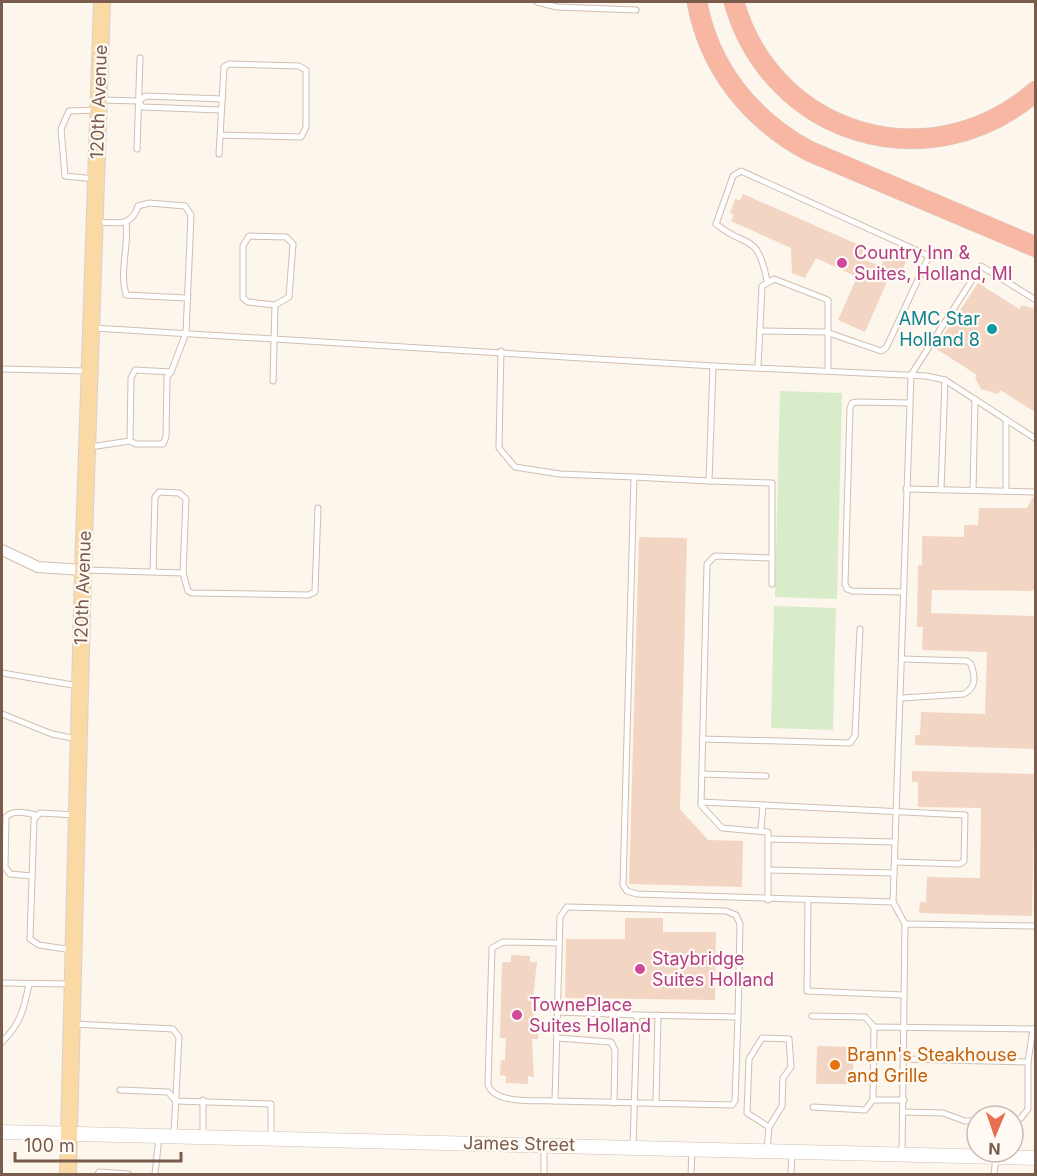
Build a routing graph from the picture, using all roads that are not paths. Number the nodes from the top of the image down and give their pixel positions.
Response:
1 (102, 2) edge
2 (537, 2) edge
3 (698, 2) edge
4 (734, 2) edge
5 (636, 10) dead end
6 (141, 58) dead end
7 (1035, 91) edge
8 (179, 98) junction
9 (222, 99) junction
10 (139, 101) junction
11 (99, 105) junction
12 (178, 108) junction
13 (221, 110) junction
14 (220, 135) junction
15 (137, 149) dead end
16 (219, 154) dead end
17 (96, 179) junction
18 (95, 222) junction
19 (126, 223) junction
20 (1035, 247) edge
21 (767, 281) junction
22 (187, 298) junction
23 (1035, 300) edge
24 (275, 305) junction
25 (92, 328) junction
26 (760, 331) junction
27 (826, 332) junction
28 (186, 333) junction
29 (274, 338) junction
30 (501, 351) junction
31 (712, 366) junction
32 (758, 366) junction
33 (2, 369) edge
34 (828, 370) junction
35 (90, 371) junction
36 (171, 372) junction
37 (911, 375) junction
38 (945, 380) junction
39 (273, 381) dead end
40 (975, 399) junction
41 (910, 403) junction
42 (1006, 420) junction
43 (1035, 439) edge
44 (130, 441) junction
45 (88, 448) junction
46 (634, 477) junction
47 (709, 481) junction
48 (906, 489) junction
49 (941, 490) junction
50 (973, 490) junction
51 (1006, 491) junction
52 (1035, 492) edge
53 (318, 508) dead end
54 (2, 550) edge
55 (772, 558) junction
56 (83, 570) junction
57 (153, 572) junction
58 (183, 573) junction
59 (772, 584) dead end
60 (904, 592) junction
61 (860, 629) dead end
62 (903, 659) junction
63 (2, 673) edge
64 (80, 686) junction
65 (902, 698) junction
66 (2, 714) edge
67 (79, 739) junction
68 (702, 739) junction
69 (702, 774) junction
70 (766, 776) dead end
71 (701, 802) junction
72 (762, 805) junction
73 (896, 811) junction
74 (36, 815) junction
75 (77, 816) junction
76 (761, 829) junction
77 (770, 839) junction
78 (895, 842) junction
79 (895, 862) junction
80 (769, 870) junction
81 (894, 873) junction
82 (32, 876) junction
83 (768, 900) junction
84 (808, 900) junction
85 (893, 902) junction
86 (905, 924) junction
87 (1035, 926) edge
88 (559, 943) junction
89 (74, 950) junction
90 (2, 983) edge
91 (29, 984) junction
92 (73, 984) junction
93 (903, 994) junction
94 (558, 1012) junction
95 (637, 1015) junction
96 (658, 1015) junction
97 (812, 1016) dead end
98 (738, 1017) junction
99 (72, 1024) junction
100 (874, 1027) junction
101 (903, 1028) junction
102 (1034, 1029) edge
103 (557, 1038) junction
104 (2, 1042) edge
105 (904, 1059) junction
106 (1028, 1062) junction
107 (120, 1090) dead end
108 (203, 1100) junction
109 (873, 1100) junction
110 (904, 1100) junction
111 (176, 1101) junction
112 (555, 1101) junction
113 (614, 1103) junction
114 (635, 1104) junction
115 (656, 1104) junction
116 (813, 1107) dead end
117 (903, 1112) junction
118 (1025, 1113) edge
119 (965, 1120) edge
120 (769, 1127) junction
121 (2, 1132) edge
122 (69, 1133) junction
123 (159, 1136) junction
124 (174, 1136) junction
125 (203, 1137) junction
126 (271, 1138) junction
127 (544, 1145) junction
128 (633, 1147) junction
129 (692, 1149) junction
130 (767, 1151) junction
131 (792, 1151) junction
132 (902, 1155) junction
133 (965, 1156) edge
134 (68, 1174) edge
135 (99, 1174) edge
136 (128, 1174) edge
137 (155, 1174) edge
138 (544, 1174) edge
139 (691, 1174) edge
140 (791, 1174) edge

1 - 11 main road, 120th Avenue
2 - 5 lane
3 - 20 highway
4 - 7 highway
6 - 10 lane
8 - 9 lane
8 - 10 lane
8 - 12 lane
9 - 13 lane
9 - 14 lane
10 - 11 lane
10 - 12 lane
10 - 15 lane
11 - 17 main road, 120th Avenue
11 - 17 lane
12 - 13 lane
13 - 14 lane
14 - 16 lane
17 - 18 main road, 120th Avenue
18 - 19 lane
18 - 25 main road, 120th Avenue
19 - 22 lane
19 - 22 lane
21 - 26 lane
21 - 27 lane
21 - 27 lane
22 - 28 lane
23 - 37 lane
24 - 24 lane
24 - 29 lane
25 - 28 lane
25 - 35 main road, 120th Avenue
26 - 27 lane
26 - 32 lane
27 - 34 lane
28 - 29 lane
28 - 36 lane
29 - 30 lane
29 - 39 lane
30 - 31 lane
30 - 46 lane
31 - 32 lane
31 - 47 lane
32 - 34 lane
33 - 35 lane
34 - 37 lane
35 - 45 main road, 120th Avenue
36 - 44 lane
36 - 44 lane
37 - 38 lane
37 - 41 lane
38 - 40 lane
38 - 49 lane
40 - 42 lane
40 - 50 lane
41 - 48 lane
41 - 60 lane
42 - 43 lane
42 - 51 lane
44 - 45 lane
45 - 56 main road, 120th Avenue
46 - 47 lane
46 - 83 lane
47 - 55 lane
48 - 49 lane
48 - 60 lane
49 - 50 lane
50 - 51 lane
51 - 52 lane
53 - 58 lane
54 - 56 street
55 - 59 lane
55 - 68 lane
56 - 57 lane
56 - 64 main road, 120th Avenue
57 - 58 lane
57 - 58 lane
60 - 62 lane
61 - 68 lane
62 - 65 lane
62 - 65 lane
63 - 64 lane
64 - 67 main road, 120th Avenue
65 - 73 lane
66 - 67 lane
67 - 75 main road, 120th Avenue
68 - 69 lane
69 - 70 lane
69 - 71 lane
71 - 72 lane
71 - 76 lane
72 - 73 lane
72 - 76 lane
73 - 78 lane
73 - 79 lane
74 - 75 lane
74 - 82 lane
74 - 82 lane
75 - 89 main road, 120th Avenue
76 - 77 lane
77 - 78 lane
77 - 80 lane
78 - 79 lane
79 - 81 lane
80 - 81 lane
80 - 83 lane
81 - 85 lane
82 - 89 lane
83 - 84 lane
84 - 85 lane
84 - 93 lane
85 - 86 lane
86 - 87 lane
86 - 93 lane
88 - 94 lane
88 - 98 lane
88 - 112 lane
89 - 92 main road, 120th Avenue
90 - 91 lane
91 - 92 lane
91 - 104 lane
92 - 99 main road, 120th Avenue
93 - 101 lane
94 - 95 lane
94 - 103 lane
95 - 96 lane
95 - 114 lane
96 - 98 lane
96 - 115 lane
97 - 100 lane
98 - 115 lane
99 - 111 lane
99 - 122 main road, 120th Avenue
100 - 101 lane
100 - 109 lane
101 - 102 lane
101 - 105 lane
102 - 106 lane
103 - 112 lane
103 - 113 lane
105 - 106 lane
105 - 110 lane
106 - 118 lane
107 - 111 lane
108 - 111 lane
108 - 125 lane
108 - 126 lane
109 - 110 lane
109 - 116 lane
110 - 117 lane
111 - 124 lane
112 - 113 lane
113 - 114 lane
114 - 115 lane
114 - 128 lane
117 - 119 lane
117 - 132 lane
120 - 120 lane
120 - 130 lane
121 - 122 street, James Street
122 - 123 street, James Street
122 - 134 main road, 120th Avenue
123 - 124 street, James Street
123 - 137 lane
124 - 125 street, James Street
125 - 126 street, James Street
126 - 127 street, James Street
127 - 128 street, James Street
127 - 138 lane
128 - 129 street, James Street
129 - 130 street, James Street
129 - 139 lane
130 - 131 street, James Street
131 - 132 street, James Street
131 - 140 lane
132 - 133 street, James Street
135 - 136 lane

